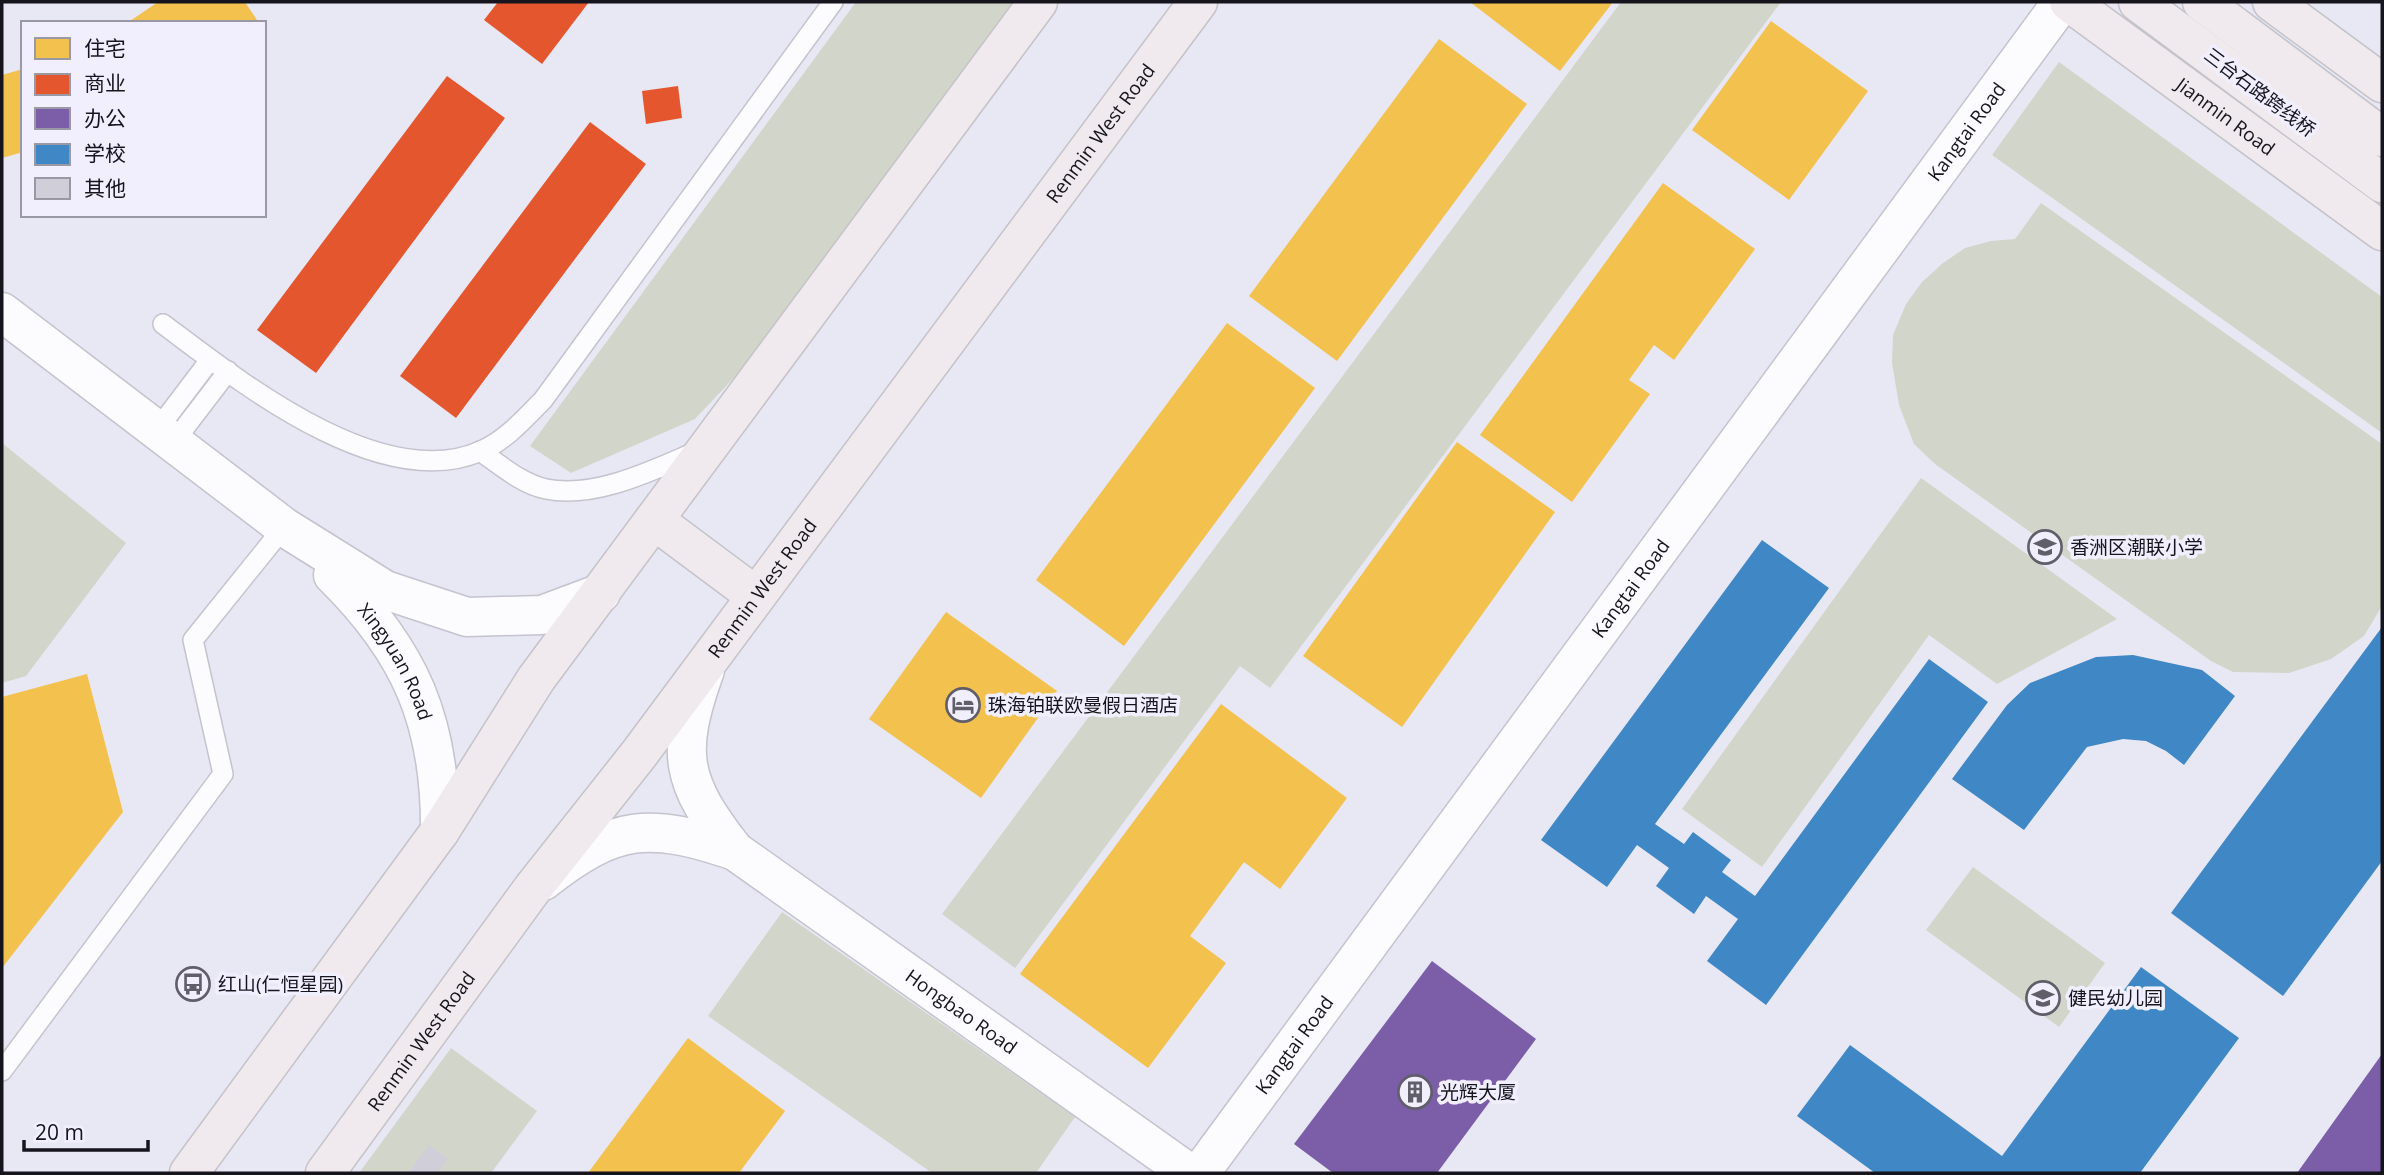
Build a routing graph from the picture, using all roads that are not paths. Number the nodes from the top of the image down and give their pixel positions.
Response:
1 (833, 2) edge
2 (1038, 2) edge
3 (1198, 2) edge
4 (2062, 2) edge
5 (2069, 2) edge
6 (2138, 2) edge
7 (2202, 2) edge
8 (2272, 2) edge
9 (2382, 83) edge
10 (2382, 137) edge
11 (2382, 183) edge
12 (2382, 231) edge
13 (2, 312) edge
14 (163, 324) dead end
15 (210, 360) junction
16 (228, 371) junction
17 (165, 436) junction
18 (708, 447) junction
19 (481, 451) junction
20 (654, 520) junction
21 (284, 527) junction
22 (601, 593) junction
23 (756, 596) junction
24 (709, 658) junction
25 (440, 831) junction
26 (735, 850) junction
27 (533, 888) junction
28 (2, 1071) edge
29 (189, 1173) edge
30 (325, 1173) edge
31 (1189, 1173) edge
32 (1200, 1173) edge

1 - 19 lane
2 - 18 main road
3 - 23 main road, Renmin West Road
4 - 32 street, Kangtai Road
5 - 12 main road, Jianmin Road
6 - 11 main road, 三台石路跨线桥
7 - 10 main road, 三台石路跨线桥
8 - 9 main road
13 - 17 street, Xingyuan Road
14 - 15 lane
15 - 16 lane
15 - 17 lane
16 - 17 lane
16 - 19 lane
17 - 21 street, Xingyuan Road
18 - 19 lane
18 - 20 main road
20 - 22 main road
20 - 23 main road
21 - 22 street, Xingyuan Road
21 - 25 street, Xingyuan Road
21 - 28 lane
22 - 25 main road
23 - 24 main road, Renmin West Road
24 - 26 street, Hongbao Road
24 - 27 main road, Renmin West Road
25 - 29 main road
26 - 27 street, Hongbao Road
26 - 31 street, Hongbao Road
27 - 30 main road, Renmin West Road

